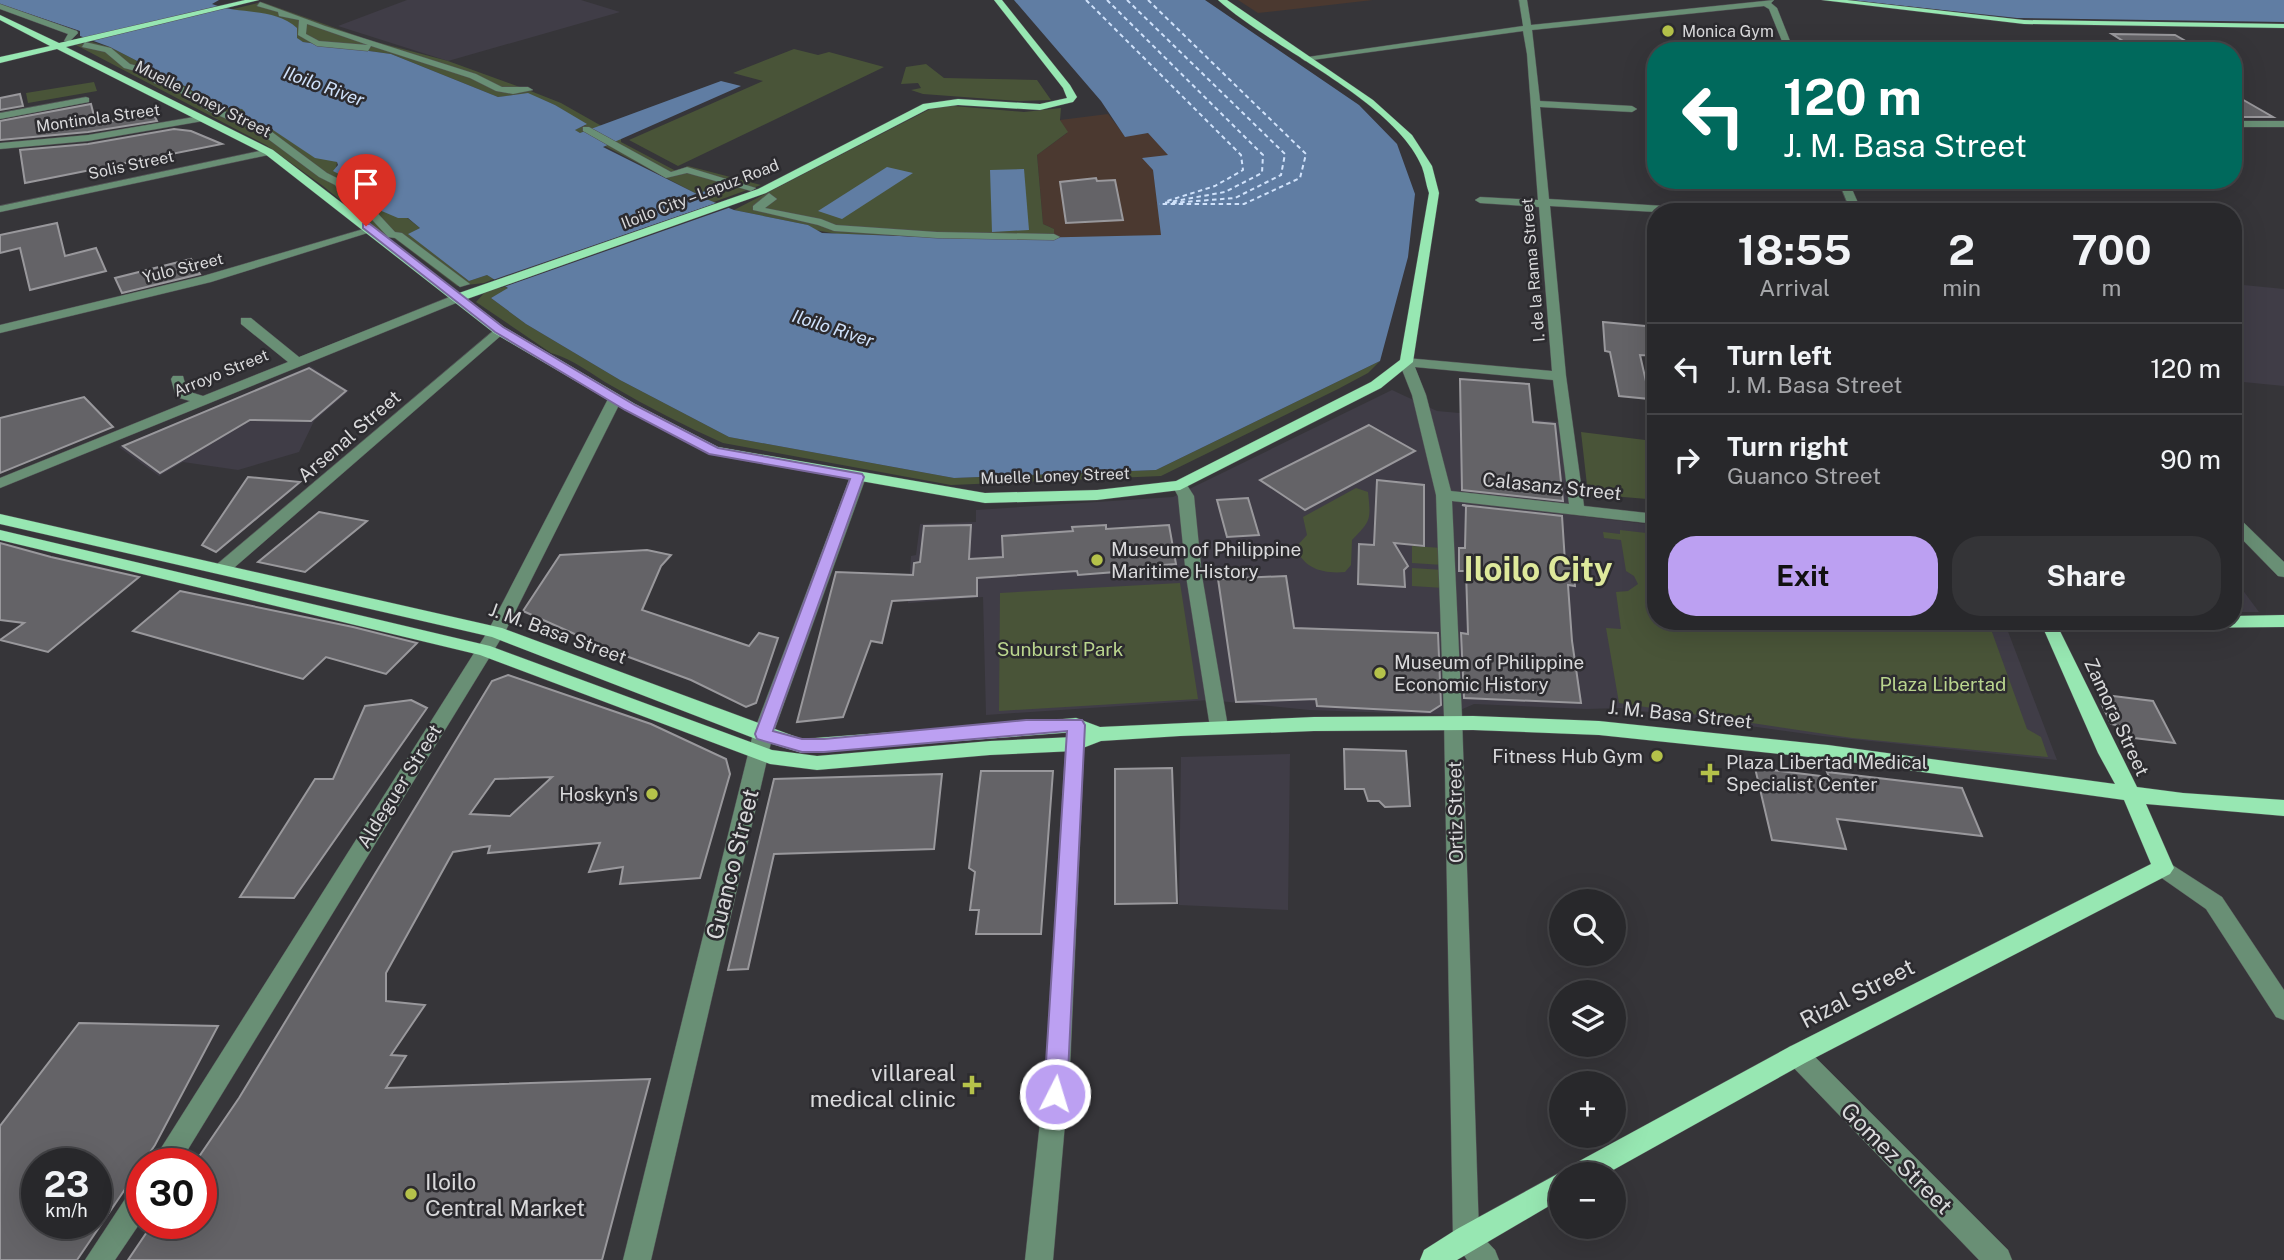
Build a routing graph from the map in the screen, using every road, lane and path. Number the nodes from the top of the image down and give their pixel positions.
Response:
1 (998, 0) edge
2 (1222, 0) edge
3 (1523, 0) edge
4 (1826, 0) edge
5 (252, 1) edge
6 (1768, 2) edge
7 (0, 6) edge
8 (0, 17) edge
9 (1636, 17) junction
10 (303, 20) junction
11 (1649, 24) dead end
12 (2284, 26) edge
13 (1527, 28) junction
14 (82, 42) junction
15 (1786, 42) edge
16 (61, 43) junction
17 (396, 50) junction
18 (0, 58) edge
19 (1305, 58) junction
20 (528, 90) dead end
21 (86, 100) dead end
22 (1536, 104) junction
23 (1632, 109) dead end
24 (0, 116) edge
25 (200, 118) junction
26 (597, 124) dead end
27 (2284, 124) edge
28 (2242, 125) edge
29 (2262, 126) junction
30 (2284, 138) edge
31 (0, 146) edge
32 (268, 152) junction
33 (751, 188) dead end
34 (769, 196) dead end
35 (1480, 200) dead end
36 (1545, 203) junction
37 (1647, 208) edge
38 (0, 209) edge
39 (371, 230) junction
40 (1054, 237) dead end
41 (464, 284) dead end
42 (457, 298) junction
43 (246, 321) dead end
44 (0, 329) edge
45 (499, 330) junction
46 (296, 362) junction
47 (1406, 362) junction
48 (1559, 376) junction
49 (178, 379) dead end
50 (615, 399) junction
51 (203, 400) junction
52 (858, 477) junction
53 (0, 483) edge
54 (1180, 485) junction
55 (1444, 495) junction
56 (1577, 509) junction
57 (1647, 518) edge
58 (0, 519) edge
59 (2242, 530) edge
60 (0, 535) edge
61 (222, 569) junction
62 (2284, 572) edge
63 (2242, 621) edge
64 (2284, 621) edge
65 (2052, 630) edge
66 (490, 641) junction
67 (1453, 724) junction
68 (1219, 727) junction
69 (1076, 734) junction
70 (762, 744) junction
71 (2129, 794) junction
72 (2284, 808) edge
73 (2163, 869) junction
74 (2284, 1010) edge
75 (1797, 1055) junction
76 (174, 1148) edge
77 (1603, 1162) edge
78 (1549, 1192) edge
79 (126, 1220) edge
80 (1466, 1238) junction
81 (99, 1260) edge
82 (637, 1260) edge
83 (1039, 1260) edge
84 (1434, 1260) edge
85 (1485, 1260) edge
86 (1998, 1260) edge

1 - 42 main road, Iloilo City – Lapuz Road
2 - 19 main road
3 - 13 street, I. de la Rama Street
4 - 12 main road
5 - 10 street
5 - 14 main road
6 - 9 street
6 - 15 street
7 - 16 street
8 - 16 main road, Muelle Loney Street
9 - 11 street
9 - 13 street
10 - 17 street
10 - 17 street
13 - 19 street
13 - 22 street, I. de la Rama Street
14 - 16 main road
14 - 41 street
16 - 18 main road
16 - 25 main road, Muelle Loney Street
17 - 20 street
19 - 47 main road
21 - 24 street
22 - 23 street
22 - 36 street, I. de la Rama Street
25 - 31 street, Montinola Street
25 - 32 main road, Muelle Loney Street
26 - 33 street
27 - 29 street
28 - 29 street
29 - 30 street
32 - 38 street, Solis Street
32 - 39 main road, Muelle Loney Street
34 - 40 street
35 - 36 street
36 - 37 street
36 - 48 street, I. de la Rama Street
39 - 42 main road, Muelle Loney Street
39 - 44 street, Yulo Street
42 - 45 main road, Muelle Loney Street
42 - 46 street, Arroyo Street
43 - 46 street
45 - 50 main road, Muelle Loney Street
45 - 61 street, Arsenal Street
46 - 51 street, Arroyo Street
47 - 48 street
47 - 54 main road, Muelle Loney Street
47 - 55 street, Ortiz Street
48 - 56 street, I. de la Rama Street
49 - 51 street
50 - 52 main road, Muelle Loney Street
50 - 66 street, Aldeguer Street
51 - 53 street, Arroyo Street
52 - 54 main road, Muelle Loney Street
52 - 70 street, Guanco Street
54 - 68 street
55 - 56 street, Calasanz Street
55 - 67 street, Ortiz Street
56 - 57 street, Calasanz Street
58 - 61 main road, J. M. Basa Street
59 - 62 street
60 - 66 main road, J. M. Basa Street
61 - 66 main road, J. M. Basa Street
63 - 64 main road
65 - 71 main road, Zamora Street
66 - 70 main road, J. M. Basa Street
66 - 76 street, Aldeguer Street
67 - 68 main road, J. M. Basa Street
67 - 71 main road, J. M. Basa Street
67 - 80 street, Ortiz Street
68 - 69 main road, J. M. Basa Street
69 - 70 main road, J. M. Basa Street
69 - 83 street
70 - 82 street, Guanco Street
71 - 72 main road, J. M. Basa Street
71 - 73 main road, Zamora Street
73 - 74 street
73 - 75 main road, Rizal Street
75 - 77 main road, Rizal Street
75 - 86 street, Gomez Street
78 - 80 main road
79 - 81 street
80 - 84 main road
80 - 85 street

